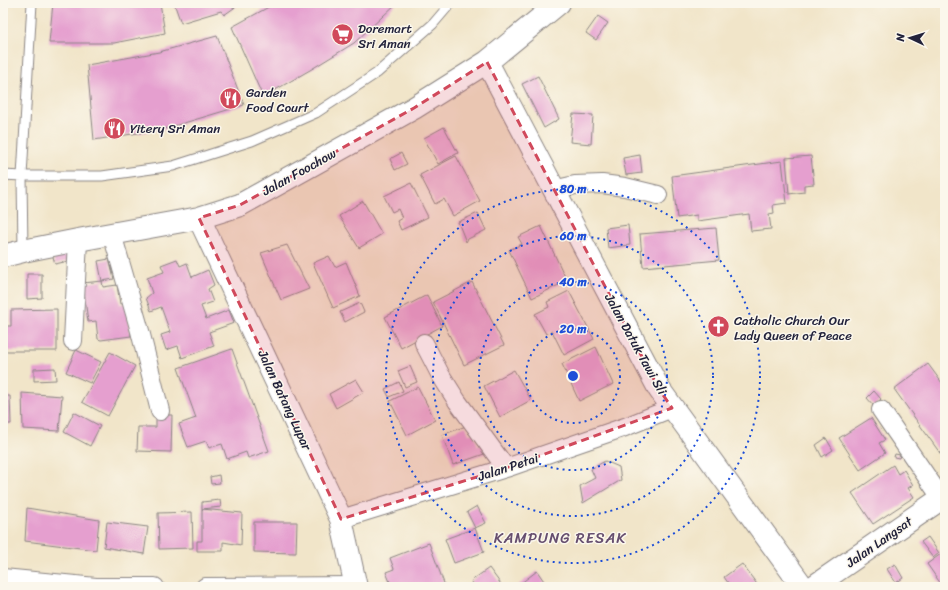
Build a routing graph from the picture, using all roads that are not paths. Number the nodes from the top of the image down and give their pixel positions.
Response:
1 (32, 3) edge
2 (451, 3) edge
3 (560, 3) edge
4 (487, 62) junction
5 (3, 175) edge
6 (22, 176) junction
7 (553, 190) junction
8 (658, 195) dead end
9 (199, 218) junction
10 (112, 234) junction
11 (78, 240) junction
12 (13, 254) edge
13 (73, 341) dead end
14 (424, 343) dead end
15 (672, 408) junction
16 (881, 410) dead end
17 (160, 411) dead end
18 (506, 468) junction
19 (943, 498) edge
20 (341, 519) junction
21 (3, 578) edge
22 (355, 586) edge
23 (96, 587) edge
24 (155, 587) edge
25 (205, 587) edge
26 (803, 587) edge
27 (813, 587) edge

1 - 6 lane
2 - 6 lane
3 - 4 street, Jalan Foochow
4 - 7 street, Jalan Datuk Tawi Sli
4 - 9 street, Jalan Foochow
5 - 6 lane
6 - 12 lane
7 - 8 street
7 - 15 street, Jalan Datuk Tawi Sli
9 - 10 street, Jalan Foochow
9 - 20 street, Jalan Batang Lupar
10 - 11 street, Jalan Foochow
10 - 17 street
11 - 12 street, Jalan Foochow
11 - 13 street
14 - 18 street
15 - 18 street, Jalan Petai
15 - 26 street, Jalan Datuk Tawi Sli
16 - 19 street
18 - 20 street, Jalan Petai
19 - 27 street, Jalan Langsat
20 - 22 street, Jalan Batang Lupar
21 - 23 street
22 - 25 street
23 - 24 street

